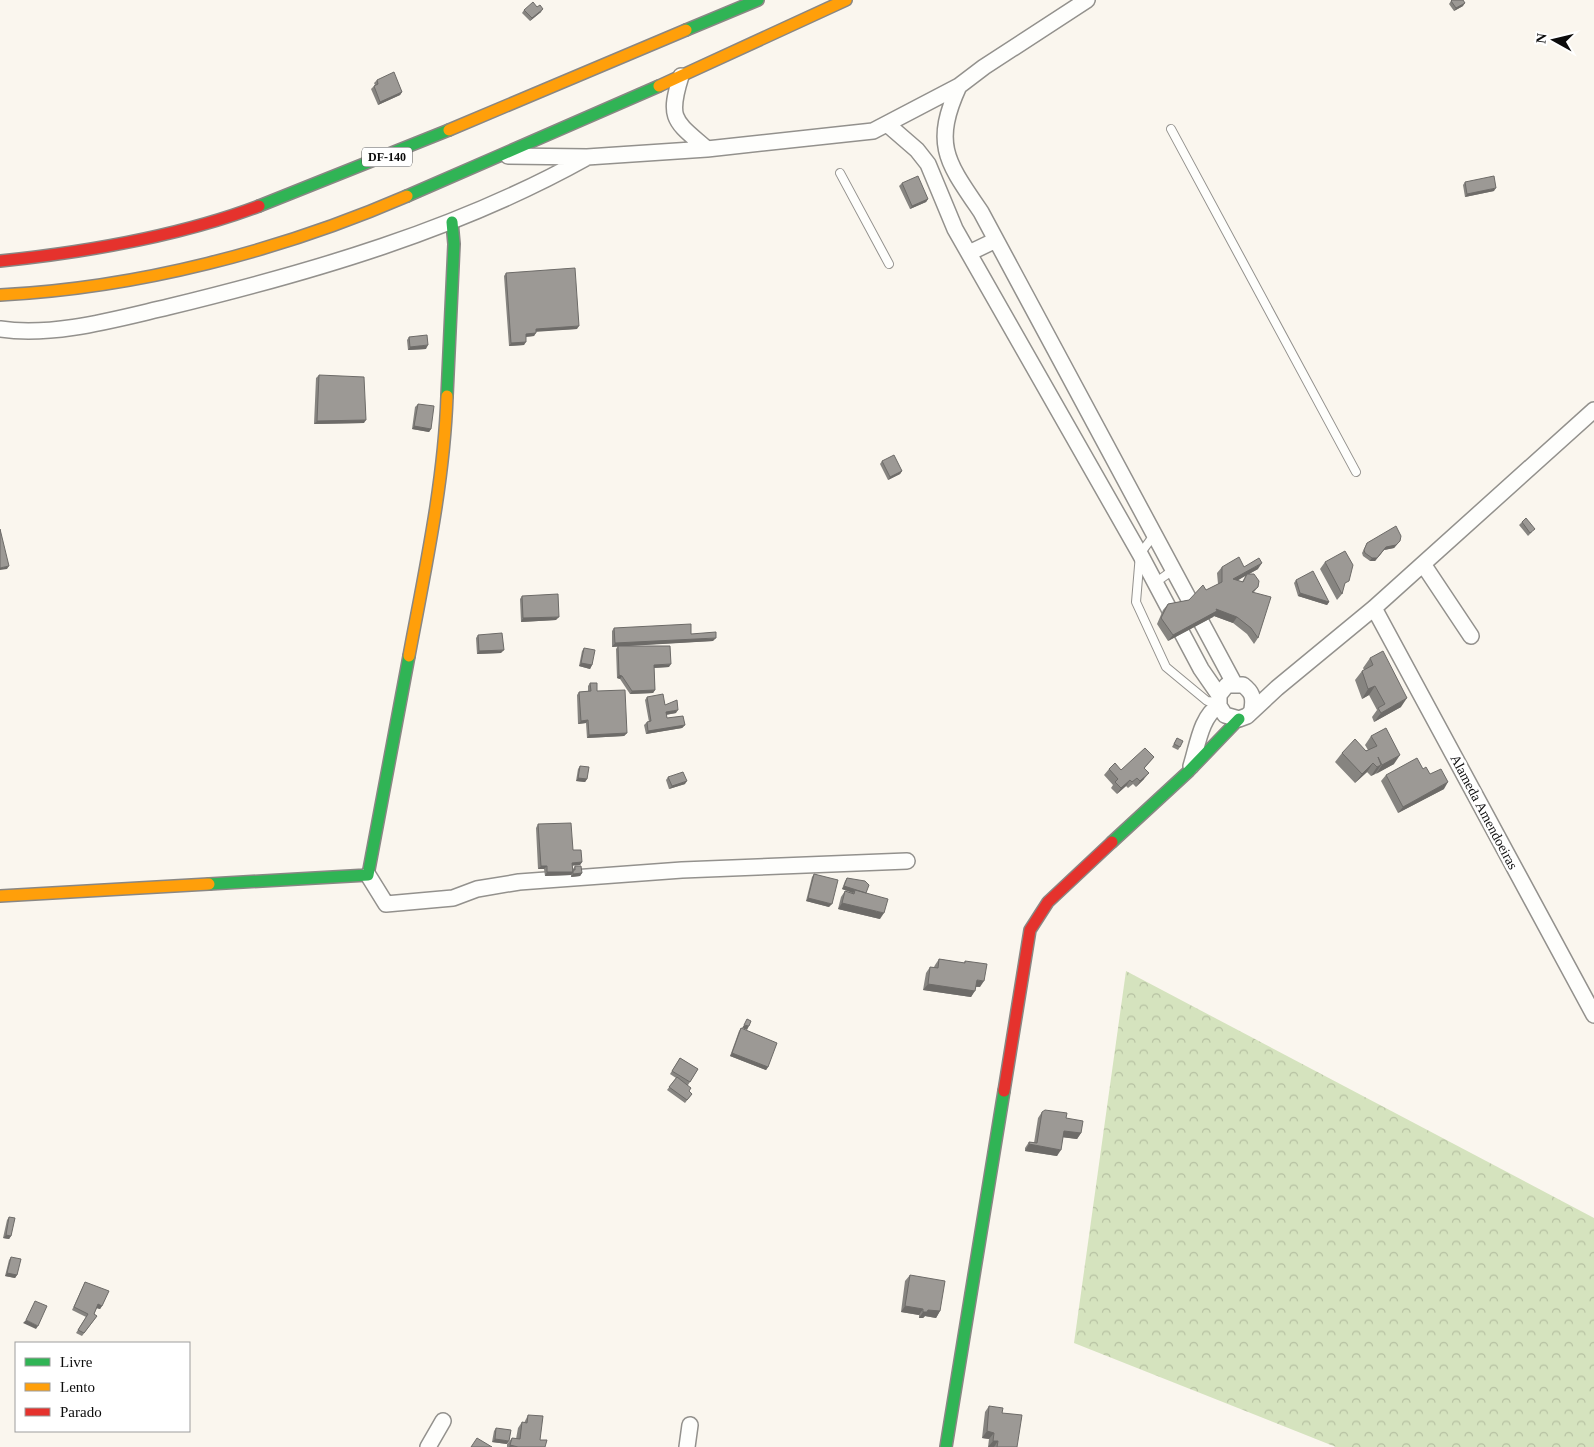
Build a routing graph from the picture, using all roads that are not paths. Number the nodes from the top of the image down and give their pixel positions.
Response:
1 (758, 0) edge
2 (846, 0) edge
3 (1087, 0) edge
4 (681, 76) junction
5 (959, 86) junction
6 (887, 124) junction
7 (1171, 129) dead end
8 (707, 149) junction
9 (499, 156) junction
10 (587, 157) junction
11 (840, 173) dead end
12 (968, 193) junction
13 (946, 204) junction
14 (452, 222) junction
15 (996, 240) junction
16 (969, 253) junction
17 (0, 261) edge
18 (888, 264) dead end
19 (0, 296) edge
20 (0, 329) edge
21 (1594, 410) edge
22 (1356, 472) dead end
23 (1154, 535) junction
24 (1140, 554) junction
25 (1423, 564) junction
26 (1173, 570) junction
27 (1155, 583) junction
28 (1374, 608) junction
29 (1471, 636) dead end
30 (1213, 646) junction
31 (1193, 654) junction
32 (1234, 683) junction
33 (1277, 688) junction
34 (1250, 691) junction
35 (1218, 701) junction
36 (1252, 709) junction
37 (1239, 719) junction
38 (1190, 771) junction
39 (907, 860) dead end
40 (368, 875) junction
41 (0, 896) edge
42 (1594, 1015) edge
43 (443, 1422) dead end
44 (690, 1425) dead end
45 (428, 1447) edge
46 (687, 1447) edge
47 (946, 1447) edge

1 - 17 street, DF-140
2 - 4 street
3 - 5 street
4 - 8 street
4 - 9 street
5 - 6 street
5 - 12 street
6 - 8 street
6 - 13 street
7 - 22 lane
8 - 10 street
9 - 10 street
9 - 19 street
10 - 14 street
11 - 18 lane
12 - 13 street
12 - 15 street
13 - 16 street
14 - 20 street
14 - 40 street
15 - 16 street
15 - 23 street
16 - 24 street
21 - 25 street
23 - 24 lane
23 - 26 street
24 - 27 street
24 - 35 lane
25 - 28 street
25 - 29 street
26 - 27 lane
26 - 30 street
27 - 31 street
28 - 33 street
28 - 42 street, Alameda Amendoeiras
30 - 31 street
30 - 32 street
31 - 35 street
32 - 34 street
32 - 35 street
33 - 34 street
33 - 36 street
34 - 36 street
35 - 37 street
35 - 38 street
36 - 37 street
37 - 38 street
38 - 47 street
39 - 40 street
40 - 41 street
43 - 45 street
44 - 46 street

